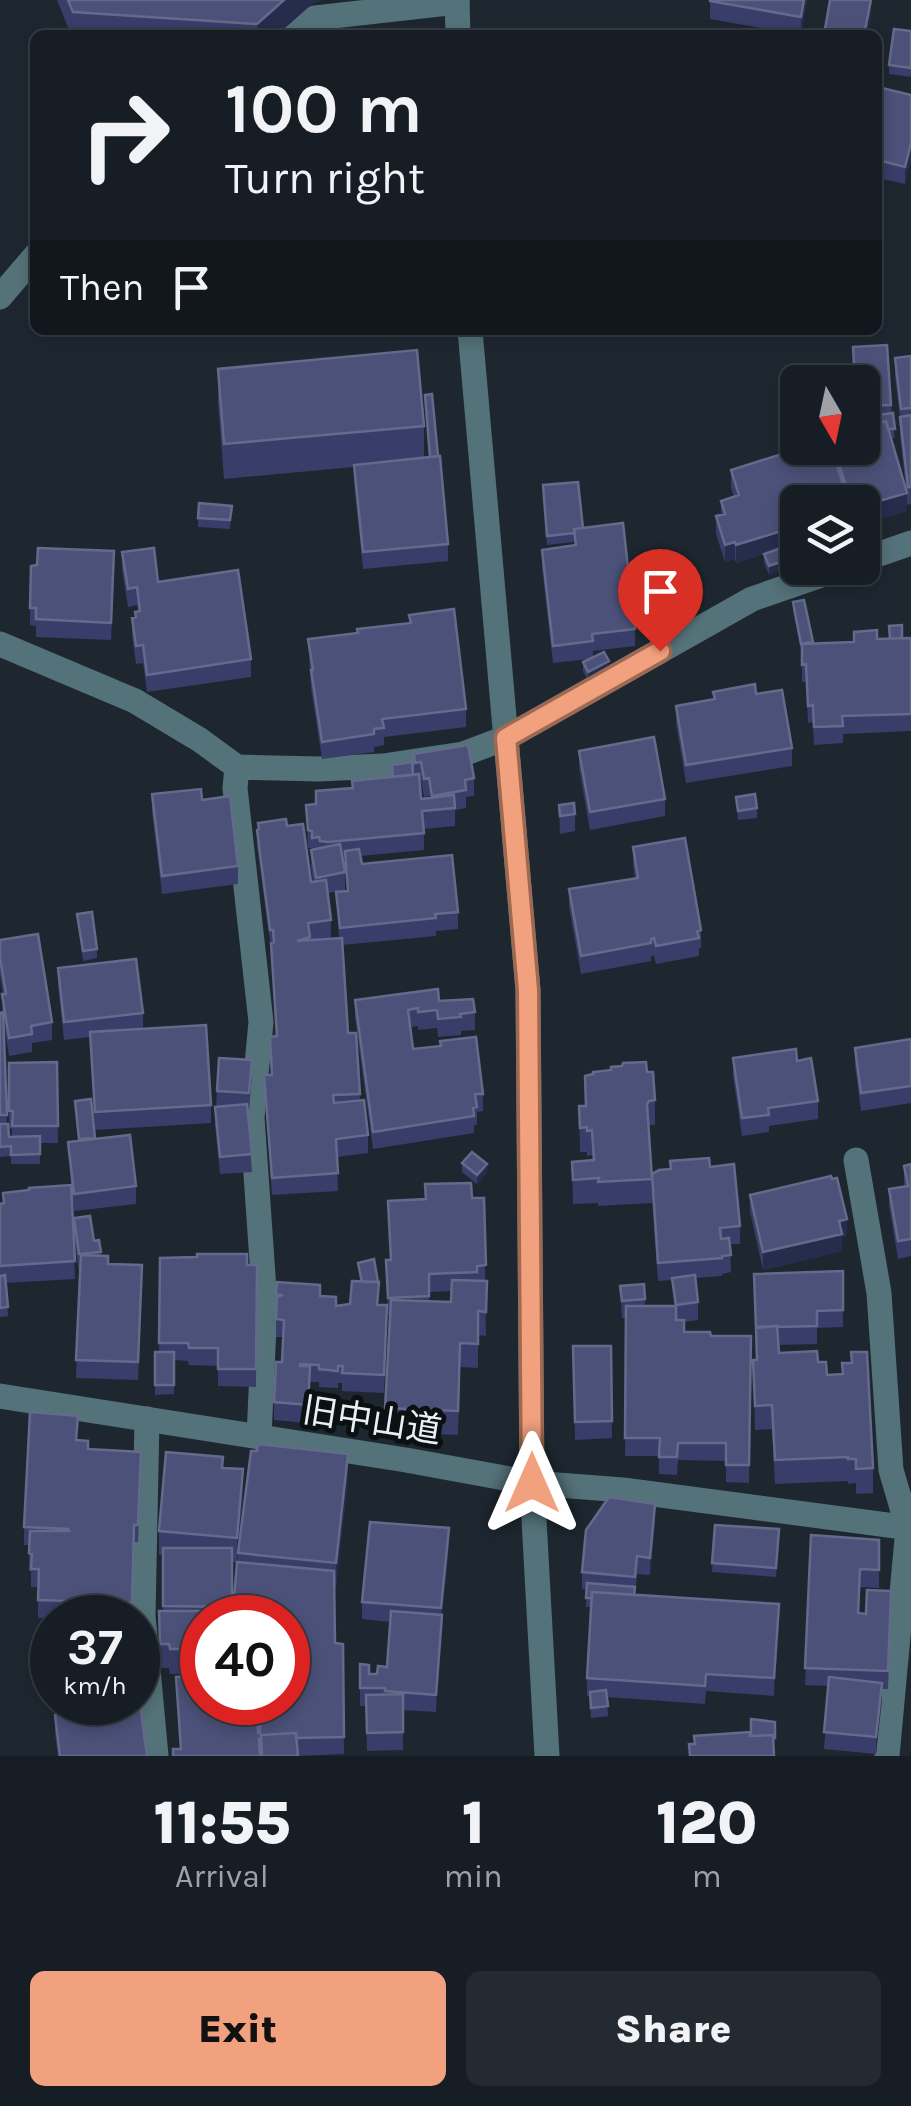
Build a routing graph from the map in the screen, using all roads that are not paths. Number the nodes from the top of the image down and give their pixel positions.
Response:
1 (456, 1) edge
2 (299, 30) edge
3 (458, 30) edge
4 (30, 262) edge
5 (0, 298) edge
6 (470, 335) edge
7 (911, 543) edge
8 (880, 554) edge
9 (793, 585) edge
10 (0, 644) edge
11 (506, 738) junction
12 (237, 767) junction
13 (856, 1160) dead end
14 (0, 1396) edge
15 (147, 1419) junction
16 (259, 1437) junction
17 (532, 1483) junction
18 (910, 1528) edge
19 (156, 1756) edge
20 (547, 1756) edge
21 (888, 1756) edge

1 - 2 street
1 - 3 street
4 - 5 street
6 - 11 street
7 - 8 street
9 - 11 street
10 - 12 street
11 - 12 street
11 - 17 street
12 - 16 street
13 - 18 street
14 - 15 street, 旧中山道
15 - 16 street, 旧中山道
15 - 19 street
16 - 17 street, 旧中山道
17 - 18 street, 旧中山道
17 - 20 street
18 - 21 street

